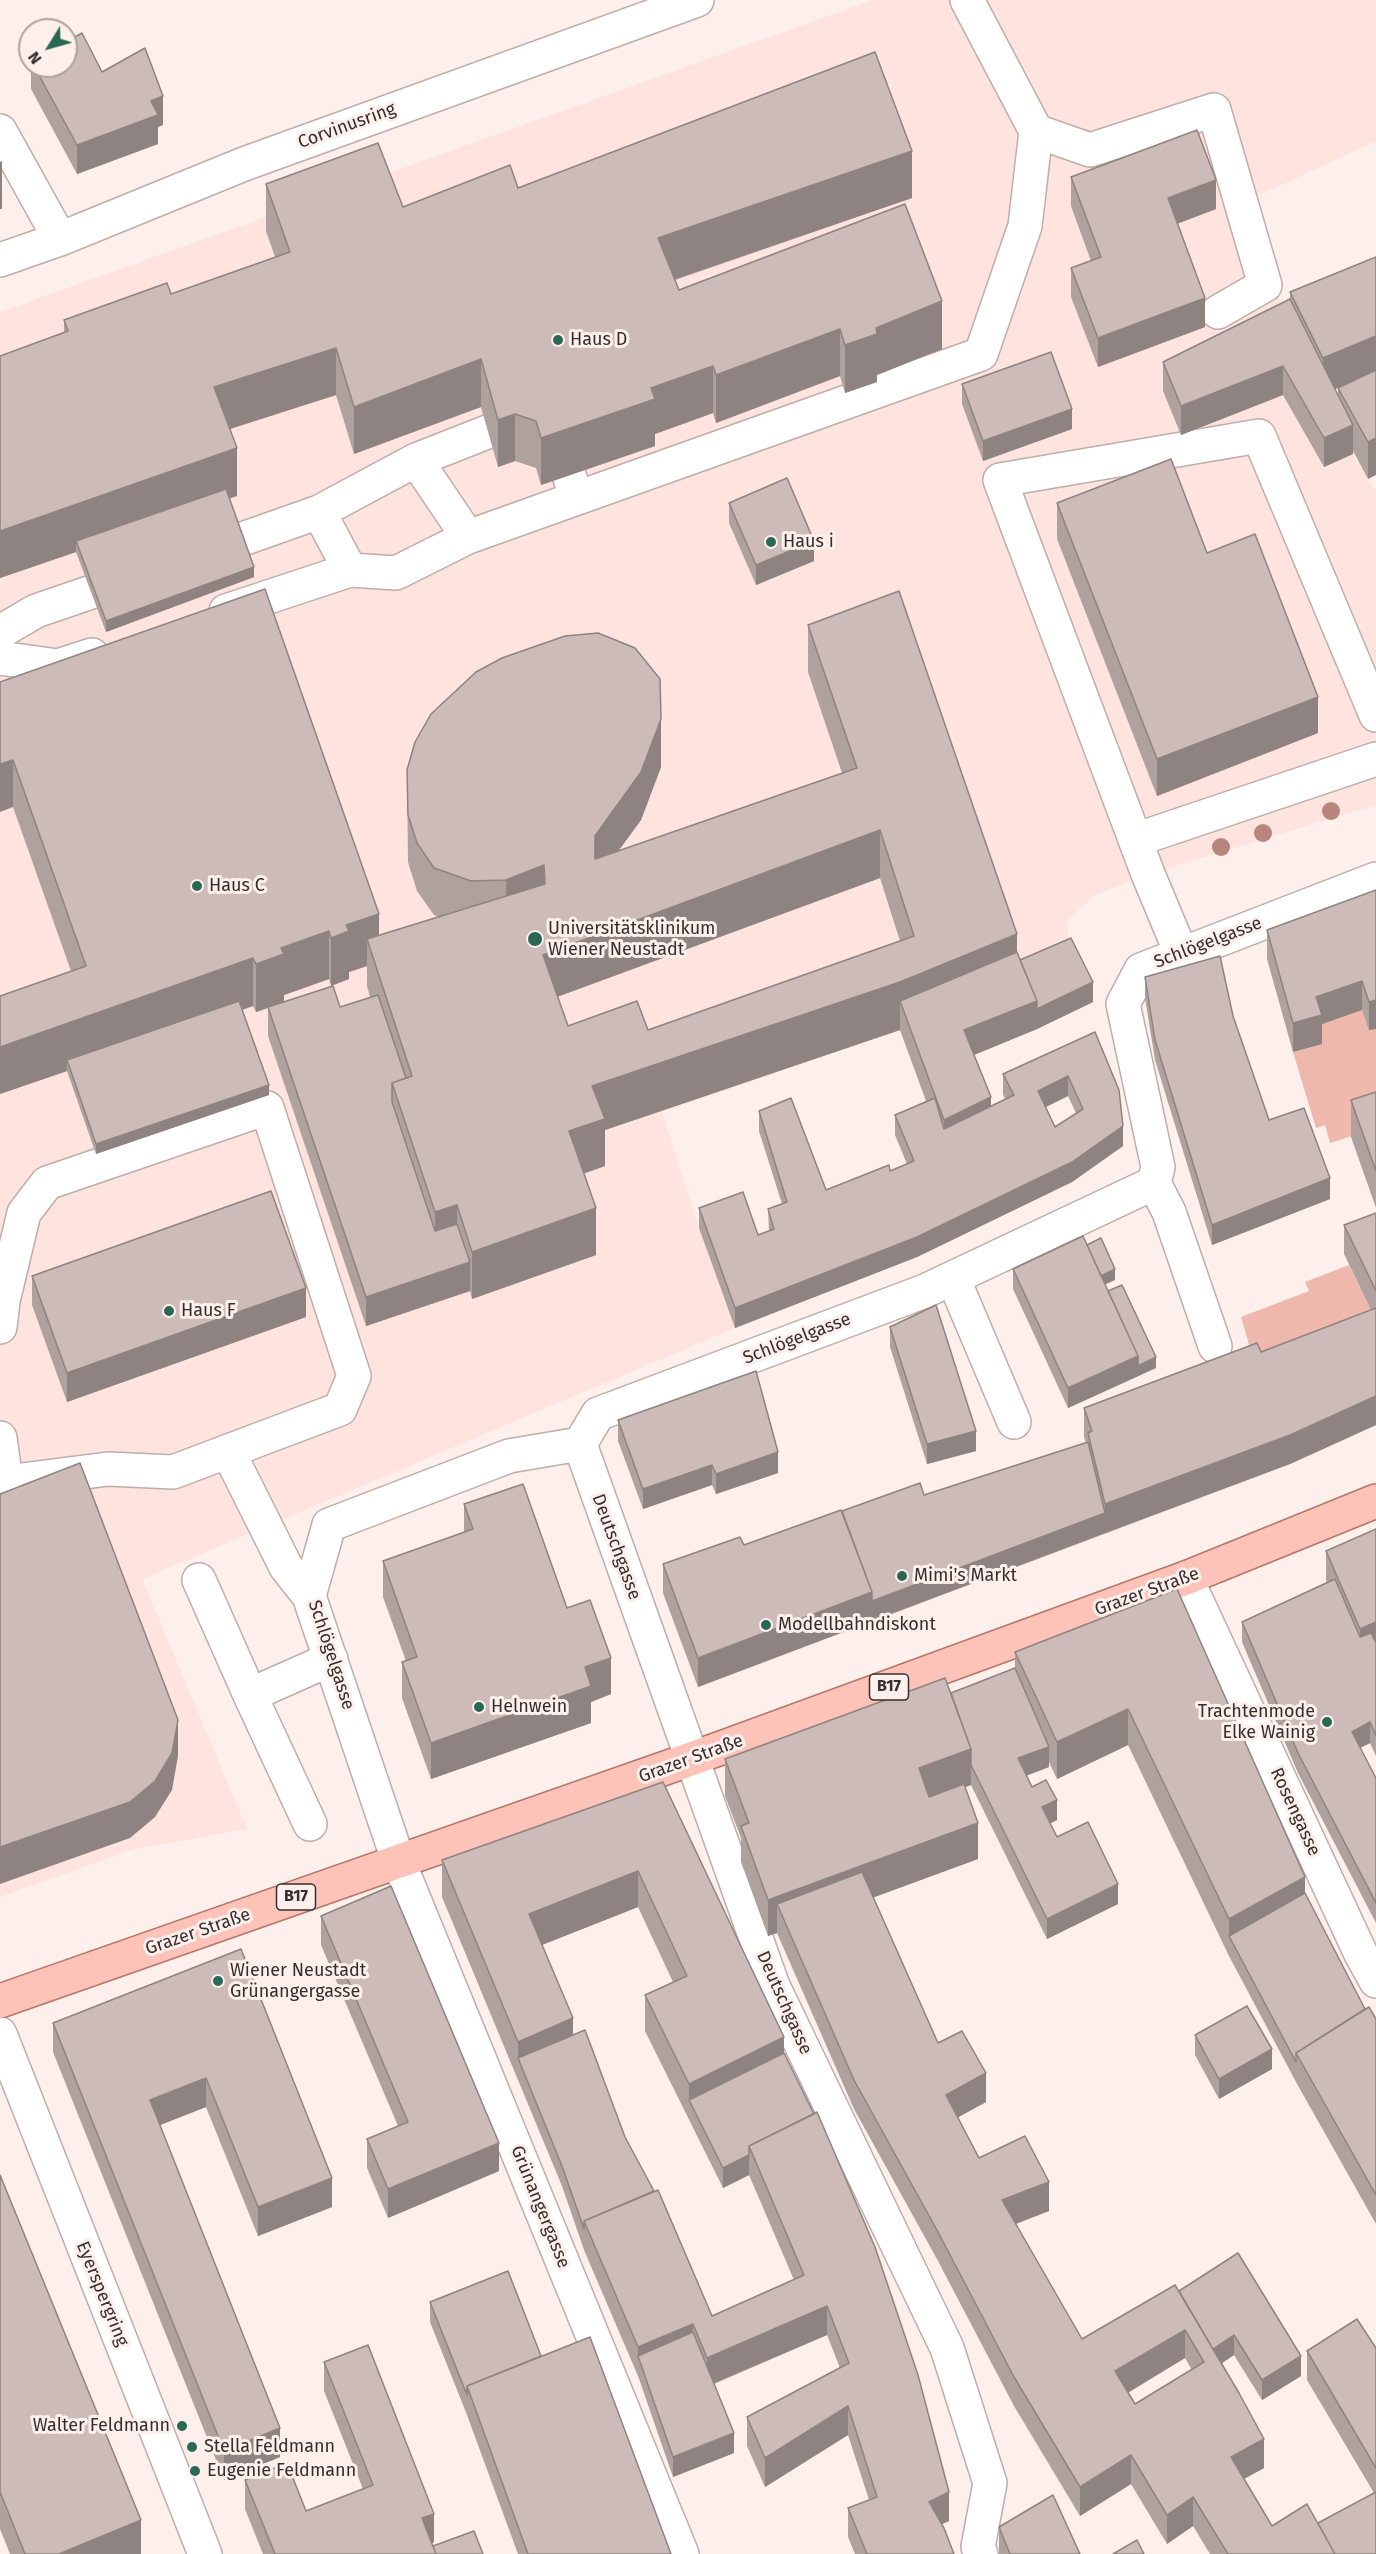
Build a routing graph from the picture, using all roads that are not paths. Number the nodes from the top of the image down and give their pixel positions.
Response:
1 (697, 0) edge
2 (967, 0) edge
3 (0, 131) edge
4 (1036, 131) junction
5 (60, 239) junction
6 (0, 260) edge
7 (1218, 312) dead end
8 (416, 460) junction
9 (578, 498) junction
10 (319, 512) junction
11 (468, 537) junction
12 (350, 570) junction
13 (193, 622) edge
14 (0, 632) edge
15 (125, 644) edge
16 (0, 658) edge
17 (1376, 715) edge
18 (1376, 759) edge
19 (1135, 840) junction
20 (1376, 879) edge
21 (1181, 952) junction
22 (1154, 1184) junction
23 (953, 1278) junction
24 (0, 1327) edge
25 (1215, 1346) dead end
26 (1014, 1422) dead end
27 (0, 1438) edge
28 (580, 1444) junction
29 (228, 1451) junction
30 (3, 1482) edge
31 (1376, 1501) edge
32 (1186, 1578) junction
33 (200, 1580) dead end
34 (309, 1596) junction
35 (331, 1659) junction
36 (250, 1695) junction
37 (691, 1759) junction
38 (310, 1824) dead end
39 (398, 1860) junction
40 (1376, 1981) edge
41 (0, 2001) edge
42 (0, 2034) edge
43 (980, 2551) edge
44 (204, 2554) edge
45 (682, 2554) edge

1 - 5 street, Corvinusring
2 - 4 street
3 - 5 street
4 - 7 street
4 - 9 street
5 - 6 street, Corvinusring
8 - 9 street
8 - 10 street
8 - 11 street
9 - 11 street
10 - 12 street
10 - 14 street
11 - 12 street
12 - 13 street
15 - 16 street
17 - 19 street
18 - 19 street
19 - 21 street
20 - 21 street, Schlögelgasse
21 - 22 street, Schlögelgasse
22 - 23 street, Schlögelgasse
22 - 25 street
23 - 26 street
23 - 28 street, Schlögelgasse
24 - 29 street
27 - 30 street
28 - 34 street, Schlögelgasse
28 - 37 street, Deutschgasse
29 - 30 street
29 - 34 street
31 - 32 main road, Grazer Straße / B17
32 - 37 main road, Grazer Straße / B17
32 - 40 street, Rosengasse
33 - 36 street
34 - 35 street, Schlögelgasse
35 - 36 street
35 - 39 street, Schlögelgasse
36 - 38 street
37 - 39 main road, Grazer Straße / B17
37 - 43 street, Deutschgasse
39 - 41 main road, Grazer Straße / B17
39 - 45 street, Grünangergasse
42 - 44 street, Eyerspergring

